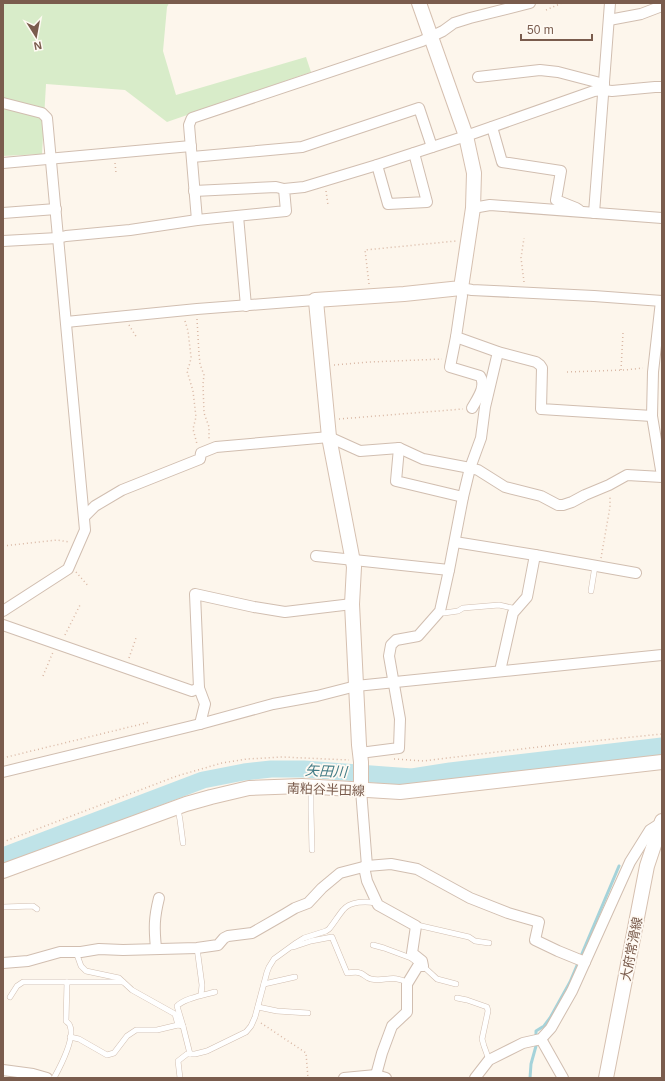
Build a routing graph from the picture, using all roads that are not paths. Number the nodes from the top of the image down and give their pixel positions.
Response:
1 (419, 3) edge
2 (530, 3) edge
3 (610, 3) edge
4 (662, 6) edge
5 (609, 20) junction
6 (431, 36) junction
7 (478, 77) dead end
8 (603, 87) junction
9 (662, 87) edge
10 (3, 103) edge
11 (492, 127) junction
12 (466, 136) junction
13 (191, 146) junction
14 (432, 147) junction
15 (414, 153) junction
16 (192, 157) junction
17 (51, 159) junction
18 (3, 163) edge
19 (377, 165) junction
20 (284, 188) junction
21 (194, 191) junction
22 (473, 208) junction
23 (56, 209) junction
24 (580, 212) junction
25 (3, 213) edge
26 (594, 213) junction
27 (238, 216) junction
28 (662, 218) edge
29 (197, 220) junction
30 (58, 238) junction
31 (3, 241) edge
32 (462, 288) junction
33 (316, 300) junction
34 (662, 301) edge
35 (246, 306) junction
36 (66, 322) junction
37 (456, 337) junction
38 (498, 352) junction
39 (472, 408) road end
40 (652, 416) junction
41 (329, 437) junction
42 (399, 448) junction
43 (470, 468) junction
44 (662, 476) edge
45 (463, 498) junction
46 (84, 517) junction
47 (455, 542) junction
48 (535, 555) junction
49 (316, 556) dead end
50 (353, 560) junction
51 (598, 566) junction
52 (450, 570) junction
53 (636, 573) dead end
54 (592, 591) dead end
55 (352, 604) junction
56 (517, 609) junction
57 (440, 611) junction
58 (3, 612) edge
59 (3, 625) edge
60 (662, 655) edge
61 (500, 671) junction
62 (394, 682) junction
63 (356, 686) junction
64 (200, 688) junction
65 (200, 724) junction
66 (361, 758) junction
67 (662, 762) edge
68 (3, 772) edge
69 (311, 787) junction
70 (361, 788) junction
71 (177, 807) junction
72 (662, 822) edge
73 (183, 843) dead end
74 (312, 850) dead end
75 (630, 862) junction
76 (365, 866) junction
77 (647, 866) junction
78 (3, 871) edge
79 (159, 898) dead end
80 (376, 903) junction
81 (3, 907) edge
82 (37, 909) dead end
83 (416, 926) junction
84 (489, 943) dead end
85 (373, 945) dead end
86 (291, 947) junction
87 (156, 948) junction
88 (197, 948) junction
89 (76, 952) junction
90 (585, 962) junction
91 (3, 963) edge
92 (421, 966) junction
93 (295, 977) dead end
94 (67, 982) junction
95 (123, 982) junction
96 (408, 983) junction
97 (264, 984) junction
98 (456, 984) dead end
99 (215, 992) dead end
100 (202, 996) junction
101 (10, 997) dead end
102 (457, 998) dead end
103 (258, 1007) junction
104 (308, 1013) dead end
105 (181, 1026) junction
106 (70, 1037) junction
107 (541, 1039) junction
108 (190, 1054) junction
109 (489, 1060) junction
110 (3, 1070) edge
111 (381, 1076) edge
112 (47, 1078) edge
113 (54, 1078) edge
114 (180, 1078) edge
115 (344, 1078) edge
116 (475, 1078) edge
117 (563, 1078) edge
118 (606, 1078) edge

1 - 6 street
2 - 6 street
3 - 5 street
4 - 5 street
5 - 8 street
6 - 12 street
6 - 13 street
7 - 8 street
8 - 9 street
8 - 11 street
8 - 26 street
10 - 17 street
11 - 12 street
11 - 24 street
12 - 14 street
12 - 22 street
13 - 16 street
13 - 17 street
14 - 15 street
14 - 16 street
15 - 19 street
15 - 19 street
16 - 21 street
17 - 18 street
17 - 23 street
19 - 20 street
20 - 21 street
20 - 27 street
21 - 29 street
22 - 24 street
22 - 32 street
23 - 25 street
23 - 30 street
24 - 26 street
26 - 28 street
27 - 29 street
27 - 35 street
29 - 30 street
30 - 31 street
30 - 36 street
32 - 33 street
32 - 34 street
32 - 37 street
33 - 35 street
33 - 41 street
34 - 40 street
35 - 36 street
36 - 46 street
37 - 38 street
37 - 39 street
38 - 40 street
38 - 43 street
40 - 44 street
41 - 42 street
41 - 46 street
41 - 50 street
42 - 43 street
42 - 45 street
43 - 44 street
43 - 45 street
45 - 47 street
46 - 58 street
47 - 48 street
47 - 52 street
48 - 51 street
48 - 56 street
49 - 50 street
50 - 52 street
50 - 55 street
51 - 53 street
51 - 54 lane
52 - 57 street
55 - 63 street
55 - 64 street
56 - 57 lane
56 - 61 street
57 - 62 street
59 - 64 street
60 - 61 street
61 - 62 street
62 - 63 street
62 - 66 street
63 - 65 street
63 - 66 street
64 - 65 street
65 - 68 street
66 - 70 street
67 - 70 street, 南粕谷半田線
69 - 70 street, 南粕谷半田線
69 - 71 street, 南粕谷半田線
69 - 74 lane
70 - 76 street
71 - 73 lane
71 - 78 street, 南粕谷半田線
72 - 75 street
72 - 77 street, 大府常滑線
75 - 77 street
75 - 90 street
76 - 80 street
76 - 88 street
76 - 90 street
77 - 118 street, 大府常滑線
79 - 87 street
80 - 83 street
80 - 86 lane
81 - 82 lane
83 - 84 lane
83 - 92 street
85 - 92 lane
86 - 96 lane
86 - 97 lane
87 - 88 street
87 - 89 street
88 - 100 lane
89 - 91 street
89 - 95 lane
90 - 107 street
92 - 96 street
92 - 98 lane
93 - 97 lane
94 - 95 lane
94 - 101 lane
94 - 106 lane
95 - 105 lane
96 - 111 street
97 - 103 lane
99 - 100 lane
100 - 105 lane
102 - 109 lane
103 - 104 lane
103 - 108 lane
105 - 106 lane
105 - 108 lane
106 - 113 lane
107 - 109 street
107 - 117 street
108 - 114 lane
109 - 116 street
110 - 112 street
111 - 115 street

